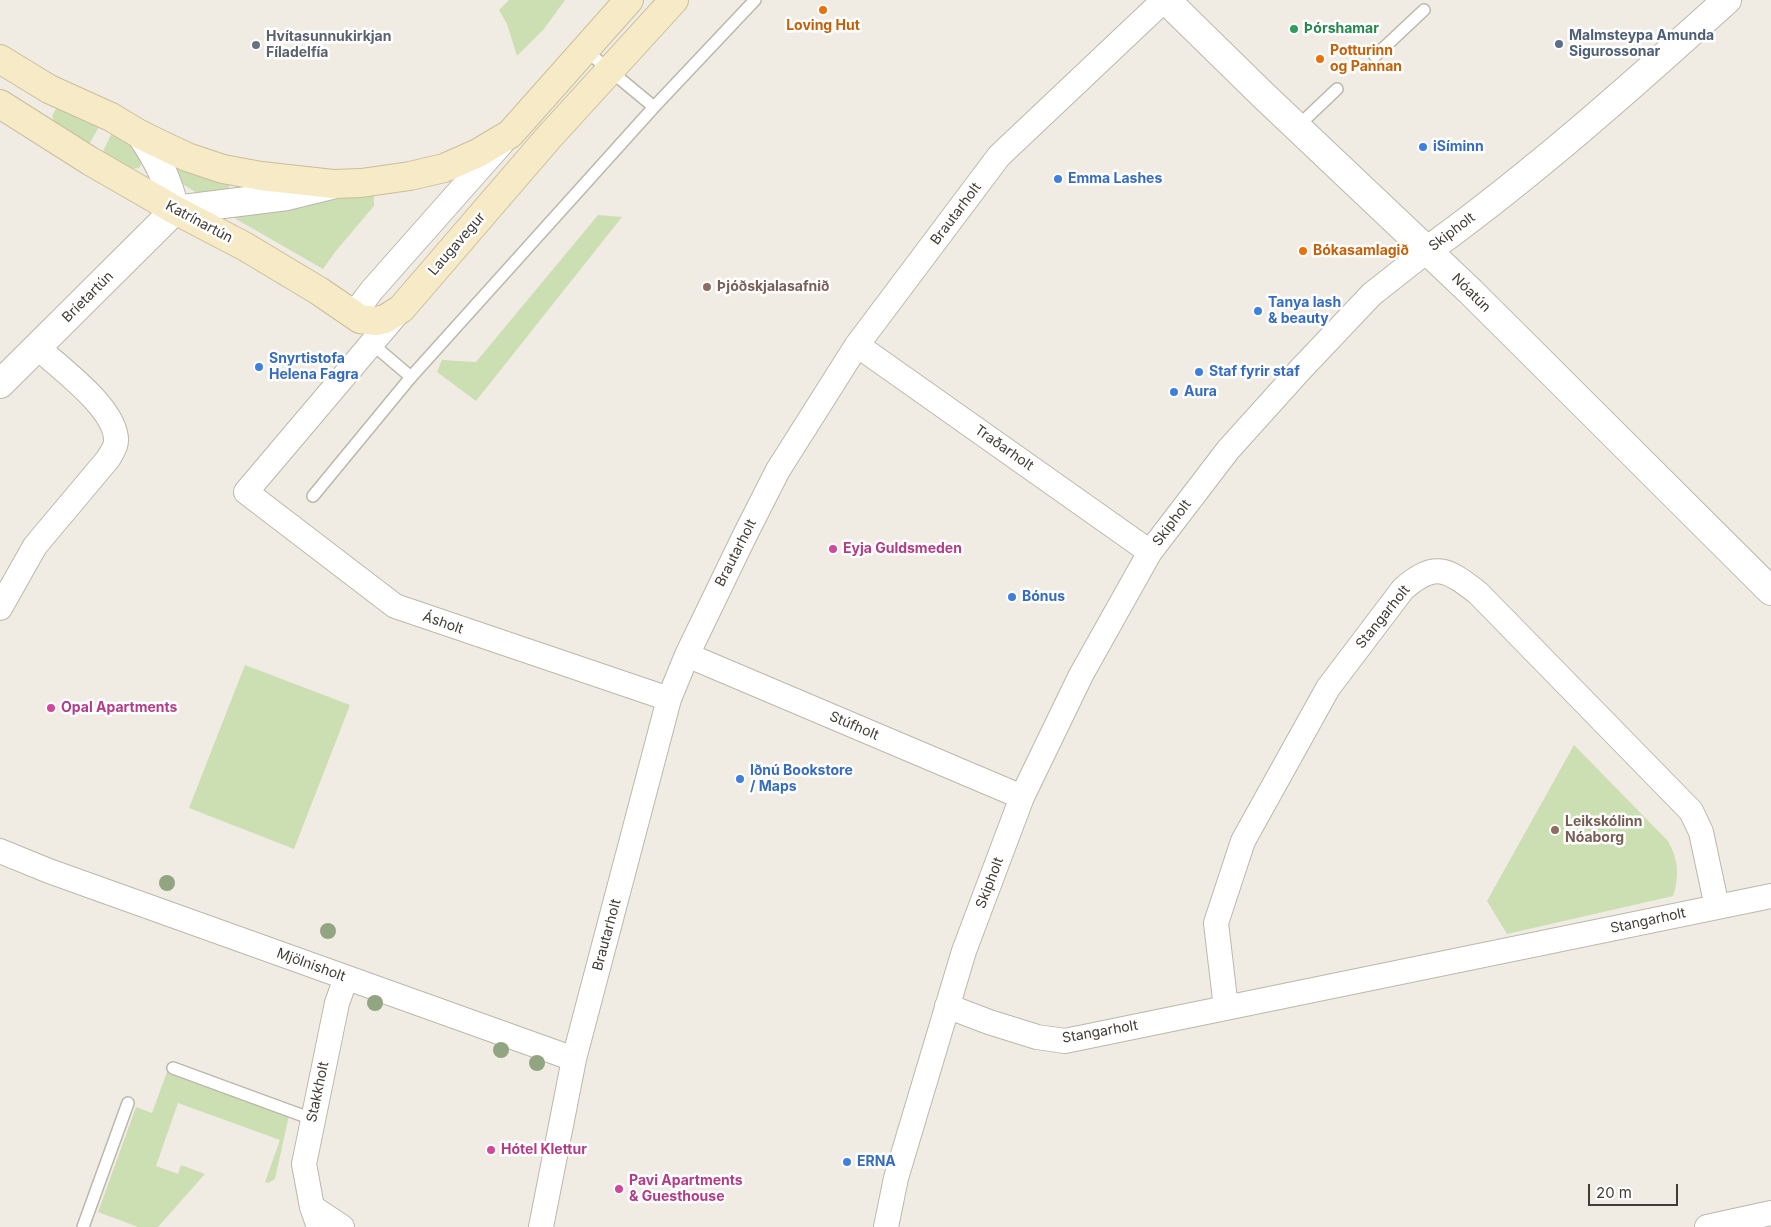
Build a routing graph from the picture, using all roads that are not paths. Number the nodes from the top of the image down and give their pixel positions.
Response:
1 (628, 0) edge
2 (674, 0) edge
3 (755, 0) edge
4 (1165, 0) edge
5 (1727, 0) edge
6 (1424, 10) dead end
7 (584, 49) junction
8 (1374, 56) dead end
9 (0, 59) edge
10 (609, 70) junction
11 (1337, 89) dead end
12 (0, 104) edge
13 (654, 107) junction
14 (1297, 127) junction
15 (510, 134) junction
16 (141, 135) junction
17 (333, 184) junction
18 (175, 210) junction
19 (1428, 250) junction
20 (401, 309) junction
21 (353, 315) junction
22 (371, 343) junction
23 (857, 345) junction
24 (37, 347) junction
25 (411, 377) junction
26 (0, 384) edge
27 (246, 492) joint
28 (313, 496) dead end
29 (1150, 552) junction
30 (1771, 591) edge
31 (0, 608) edge
32 (686, 655) junction
33 (669, 699) junction
34 (1022, 797) junction
35 (0, 851) edge
36 (1771, 896) edge
37 (1717, 907) junction
38 (346, 978) junction
39 (947, 1006) junction
40 (1226, 1008) junction
41 (574, 1059) junction
42 (173, 1068) dead end
43 (128, 1103) dead end
44 (312, 1119) junction
45 (1771, 1214) edge
46 (316, 1217) edge
47 (83, 1227) edge
48 (342, 1227) edge
49 (541, 1227) edge
50 (886, 1227) edge
51 (1707, 1227) edge

1 - 7 main road
2 - 10 main road, Laugavegur
3 - 13 lane
4 - 14 street, Nóatún
4 - 23 street, Brautarholt
5 - 19 street, Skipholt
6 - 8 lane
7 - 10 lane
7 - 15 main road
9 - 16 main road
10 - 13 lane
10 - 20 main road, Laugavegur
11 - 14 lane
12 - 18 main road, Katrínartún
13 - 25 lane
14 - 19 street, Nóatún
15 - 17 main road
15 - 21 street
16 - 17 main road
16 - 18 street
17 - 18 street
18 - 21 main road, Katrínartún
18 - 24 street, Bríetartún
19 - 29 street, Skipholt
19 - 30 street, Nóatún
20 - 21 main road, Katrínartún
20 - 22 street, Laugavegur
22 - 25 lane
22 - 27 street, Laugavegur
23 - 29 street, Traðarholt
23 - 32 street, Brautarholt
24 - 26 street, Bríetartún
24 - 31 street
25 - 28 lane
27 - 33 street, Ásholt
29 - 34 street, Skipholt
32 - 33 street, Brautarholt
32 - 34 street, Stúfholt
33 - 41 street, Brautarholt
34 - 39 street, Skipholt
35 - 38 street, Mjölnisholt
36 - 37 street, Stangarholt
37 - 40 street, Stangarholt
37 - 40 street, Stangarholt
38 - 41 street, Mjölnisholt
38 - 44 street, Stakkholt
39 - 40 street, Stangarholt
39 - 50 street, Skipholt
41 - 49 street, Brautarholt
42 - 44 lane
43 - 47 lane
44 - 46 street, Stakkholt
45 - 51 street
46 - 48 street, Stakkholt

